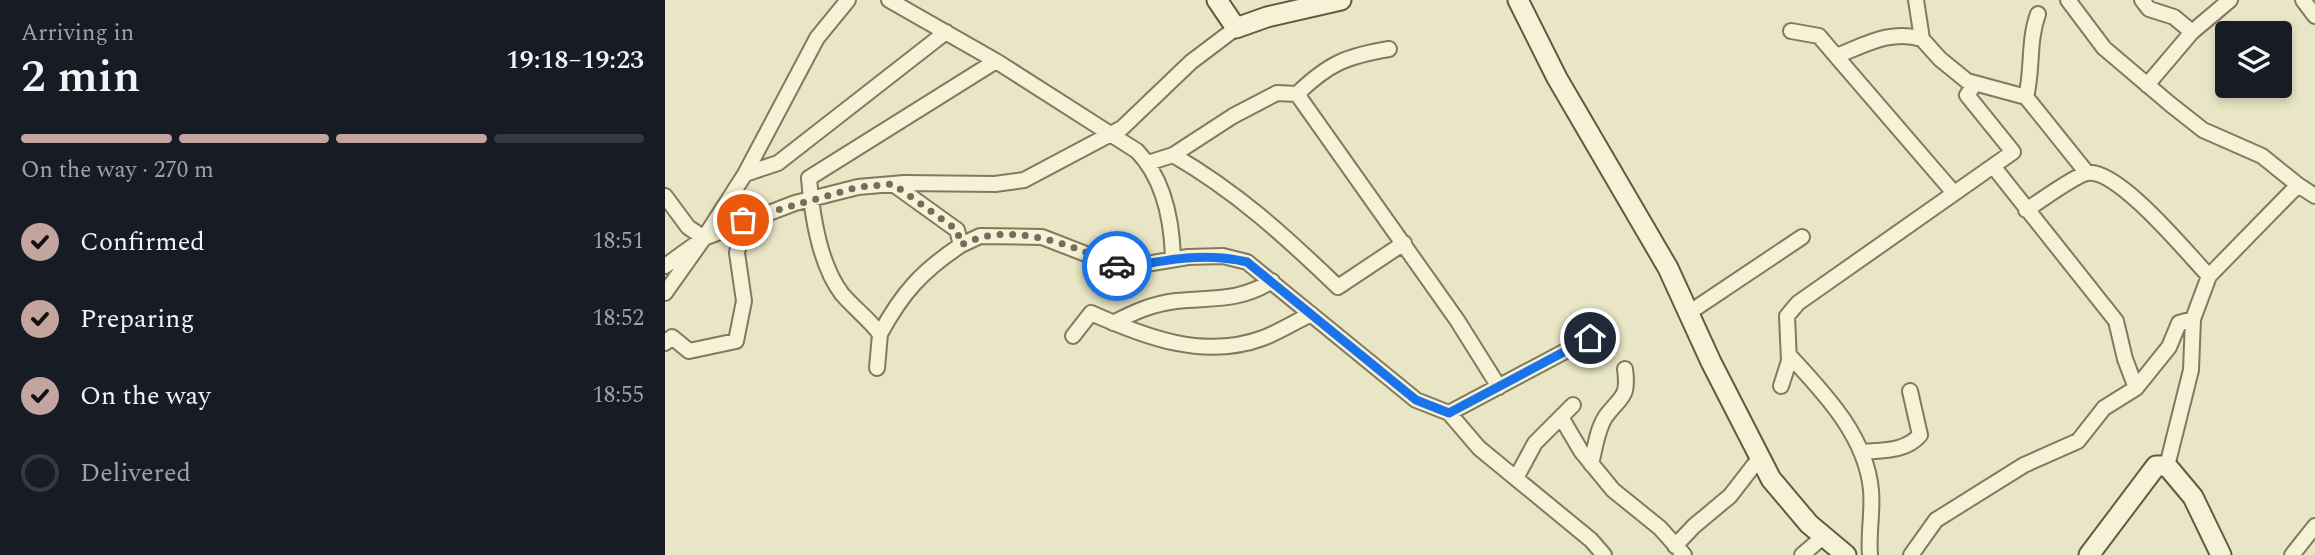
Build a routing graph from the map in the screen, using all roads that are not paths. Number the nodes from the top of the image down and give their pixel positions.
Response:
1 (848, 0) edge
2 (889, 0) edge
3 (1217, 0) edge
4 (1341, 0) edge
5 (1518, 0) edge
6 (1916, 0) edge
7 (2068, 0) edge
8 (2142, 0) edge
9 (2230, 0) edge
10 (2304, 0) edge
11 (2038, 14) dead end
12 (2315, 16) edge
13 (1236, 28) junction
14 (1791, 31) dead end
15 (946, 32) junction
16 (2192, 33) junction
17 (1922, 39) junction
18 (1389, 49) dead end
19 (1836, 56) junction
20 (996, 61) junction
21 (1975, 84) junction
22 (2147, 85) junction
23 (1297, 94) junction
24 (2027, 97) junction
25 (1110, 134) junction
26 (1173, 155) junction
27 (1148, 163) junction
28 (1993, 166) junction
29 (2087, 173) junction
30 (745, 174) junction
31 (893, 184) junction
32 (2298, 185) junction
33 (1954, 194) junction
34 (2314, 194) edge
35 (665, 195) edge
36 (810, 199) junction
37 (2026, 209) junction
38 (743, 220) junction
39 (1802, 237) dead end
40 (704, 238) junction
41 (1404, 243) junction
42 (961, 245) junction
43 (1173, 259) junction
44 (665, 266) edge
45 (2209, 276) junction
46 (1272, 282) junction
47 (665, 293) edge
48 (1690, 312) junction
49 (1311, 314) junction
50 (2193, 319) junction
51 (1113, 323) junction
52 (880, 334) junction
53 (1073, 336) dead end
54 (1590, 338) dead end
55 (665, 343) edge
56 (1789, 355) junction
57 (877, 368) dead end
58 (1625, 369) dead end
59 (1780, 386) dead end
60 (1499, 387) junction
61 (2136, 388) junction
62 (1910, 391) dead end
63 (1573, 405) dead end
64 (1449, 413) junction
65 (1561, 417) junction
66 (1861, 452) junction
67 (1761, 456) junction
68 (1591, 464) junction
69 (2167, 466) junction
70 (1516, 478) junction
71 (2315, 526) edge
72 (1824, 536) junction
73 (1679, 550) edge
74 (1604, 555) edge
75 (1802, 555) edge
76 (1846, 555) edge
77 (1870, 555) edge
78 (1911, 555) edge
79 (2089, 555) edge
80 (2221, 555) edge
81 (2292, 555) edge

1 - 30 street
2 - 15 street
3 - 13 street
4 - 13 street
5 - 48 street
6 - 17 street
7 - 22 street
8 - 16 street
9 - 16 street
10 - 12 street
11 - 24 street
13 - 25 street
14 - 19 street
15 - 20 street
15 - 30 street
16 - 22 street
17 - 19 street
17 - 21 street
18 - 23 street
19 - 33 street
20 - 25 street
20 - 36 street
21 - 24 street
21 - 28 street
22 - 32 street
23 - 26 street
23 - 41 street
24 - 29 street
25 - 27 street
25 - 31 street
26 - 27 street
26 - 41 street
27 - 43 street
28 - 33 street
28 - 37 street
29 - 37 street
29 - 45 street
30 - 40 street
31 - 36 street
31 - 42 street
32 - 34 street
32 - 45 street
33 - 56 street
35 - 40 street
36 - 38 street
36 - 52 street
37 - 61 street
38 - 40 street
38 - 55 street
39 - 48 street
40 - 44 street
40 - 47 street
41 - 60 street
42 - 43 street
42 - 52 street
43 - 46 street
45 - 50 street
46 - 49 street
46 - 51 street
48 - 67 street
49 - 51 street
49 - 64 street
50 - 61 street
50 - 69 street
51 - 53 street
52 - 57 street
54 - 60 street
56 - 59 street
56 - 66 street
58 - 68 street
60 - 64 street
61 - 78 street
62 - 66 street
63 - 65 street
64 - 70 street
65 - 68 street
65 - 70 street
66 - 77 street
67 - 72 street
67 - 73 street
68 - 73 street
69 - 79 street
69 - 80 street
70 - 74 street
71 - 81 street
72 - 75 street
72 - 76 street

